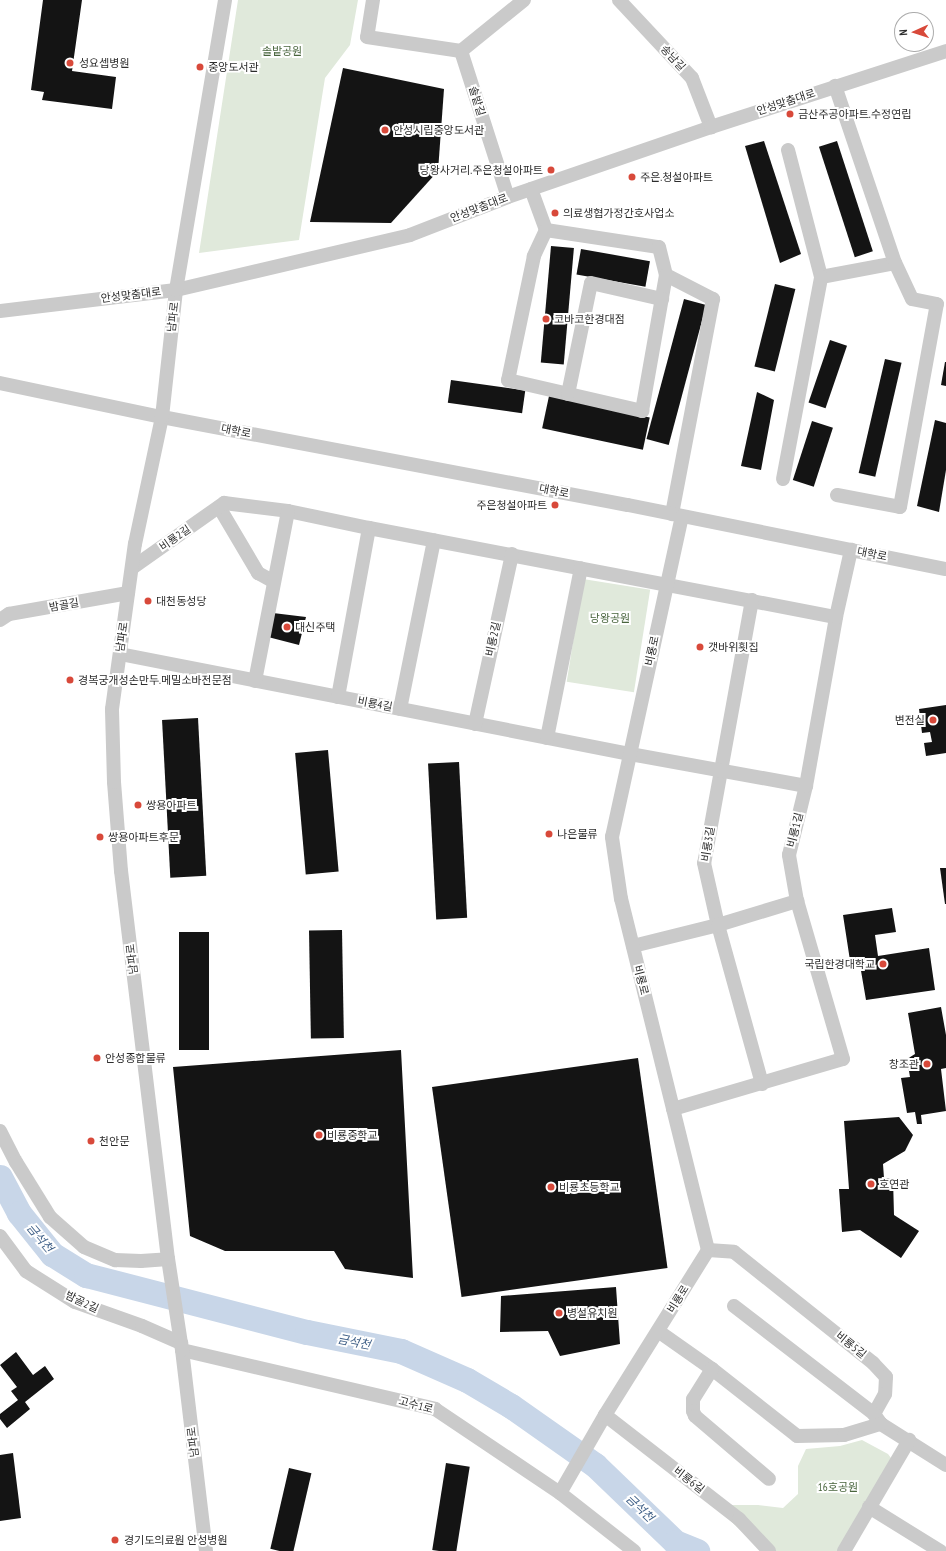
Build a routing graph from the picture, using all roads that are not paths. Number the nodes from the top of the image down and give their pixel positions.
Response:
1 (225, 0) edge
2 (373, 0) edge
3 (524, 0) edge
4 (619, 0) edge
5 (461, 50) junction
6 (946, 51) edge
7 (835, 86) junction
8 (711, 127) junction
9 (788, 150) dead end
10 (531, 189) junction
11 (508, 197) junction
12 (546, 230) junction
13 (895, 263) junction
14 (666, 275) junction
15 (821, 277) junction
16 (176, 290) junction
17 (662, 299) junction
18 (942, 305) edge
19 (0, 311) edge
20 (0, 383) edge
21 (568, 394) junction
22 (162, 417) junction
23 (783, 479) dead end
24 (837, 495) dead end
25 (219, 507) junction
26 (288, 510) junction
27 (677, 516) junction
28 (369, 528) junction
29 (434, 540) junction
30 (851, 550) junction
31 (512, 554) junction
32 (132, 568) junction
33 (581, 568) junction
34 (946, 569) edge
35 (274, 582) junction
36 (666, 585) junction
37 (128, 593) junction
38 (752, 600) junction
39 (836, 618) junction
40 (0, 620) edge
41 (120, 654) junction
42 (256, 681) junction
43 (338, 697) junction
44 (400, 709) junction
45 (475, 724) junction
46 (547, 738) junction
47 (630, 754) junction
48 (721, 771) junction
49 (806, 786) junction
50 (797, 901) junction
51 (718, 925) junction
52 (633, 946) junction
53 (762, 1084) junction
54 (673, 1109) junction
55 (0, 1131) edge
56 (0, 1236) edge
57 (708, 1250) junction
58 (168, 1259) junction
59 (734, 1306) dead end
60 (658, 1331) junction
61 (181, 1342) junction
62 (712, 1369) junction
63 (605, 1415) junction
64 (878, 1419) junction
65 (909, 1440) junction
66 (946, 1464) edge
67 (769, 1479) dead end
68 (560, 1493) junction
69 (869, 1507) junction
70 (206, 1551) edge
71 (634, 1551) edge
72 (769, 1551) edge
73 (844, 1551) edge
74 (940, 1551) edge

1 - 16 street, 남파로
2 - 5 street
3 - 5 street
4 - 8 street, 송남길
5 - 11 street, 솔밭길
6 - 7 street, 안성맞춤대로
7 - 8 street, 안성맞춤대로
7 - 13 street
8 - 10 street, 안성맞춤대로
9 - 15 street
10 - 11 street, 안성맞춤대로
10 - 12 street
11 - 16 street, 안성맞춤대로
12 - 14 street
12 - 21 street
13 - 15 street
13 - 18 street
14 - 17 street
14 - 27 street, 비룡로
15 - 23 street
16 - 19 street, 안성맞춤대로
16 - 22 street, 남파로
17 - 21 street
17 - 21 street
18 - 24 street
20 - 22 street, 대학로
22 - 27 street, 대학로
22 - 32 street, 남파로
25 - 26 street, 비룡2길
25 - 32 street, 비룡2길
25 - 35 street
26 - 28 street, 비룡2길
26 - 35 street
27 - 30 street, 대학로
27 - 36 street, 비룡로
28 - 29 street, 비룡2길
28 - 43 street
29 - 31 street, 비룡2길
29 - 44 street
30 - 34 street, 대학로
30 - 39 street, 비룡1길
31 - 33 street, 비룡2길
31 - 45 street, 비룡2길
32 - 37 street, 남파로
33 - 36 street, 비룡2길
33 - 46 street
35 - 42 street
36 - 38 street
36 - 47 street, 비룡로
37 - 40 street, 밤골길
37 - 41 street, 남파로
38 - 39 street
38 - 48 street, 비룡3길
39 - 49 street, 비룡1길
41 - 42 street, 비룡4길
41 - 58 street, 남파로
42 - 43 street, 비룡4길
43 - 44 street, 비룡4길
44 - 45 street, 비룡4길
45 - 46 street, 비룡4길
46 - 47 street, 비룡4길
47 - 48 street, 비룡4길
47 - 52 street, 비룡로
48 - 49 street, 비룡4길
48 - 51 street, 비룡3길
49 - 50 street, 비룡1길
50 - 51 street
50 - 53 street, 비룡1길
51 - 52 street
51 - 53 street, 비룡3길
52 - 54 street, 비룡로
53 - 54 street, 비룡1길
54 - 57 street, 비룡로
55 - 58 street
56 - 61 street, 밤골2길
57 - 60 street, 비룡로
57 - 64 street, 비룡5길
58 - 61 street, 남파로
59 - 64 street
60 - 62 street
60 - 63 street, 비룡로
61 - 68 street, 고수1로
61 - 70 street, 남파로
62 - 64 street
62 - 67 street
63 - 68 street, 비룡로
63 - 72 street, 비룡6길
64 - 65 street
65 - 66 street
65 - 69 street
68 - 71 street, 고수1로
69 - 73 street
69 - 74 street

